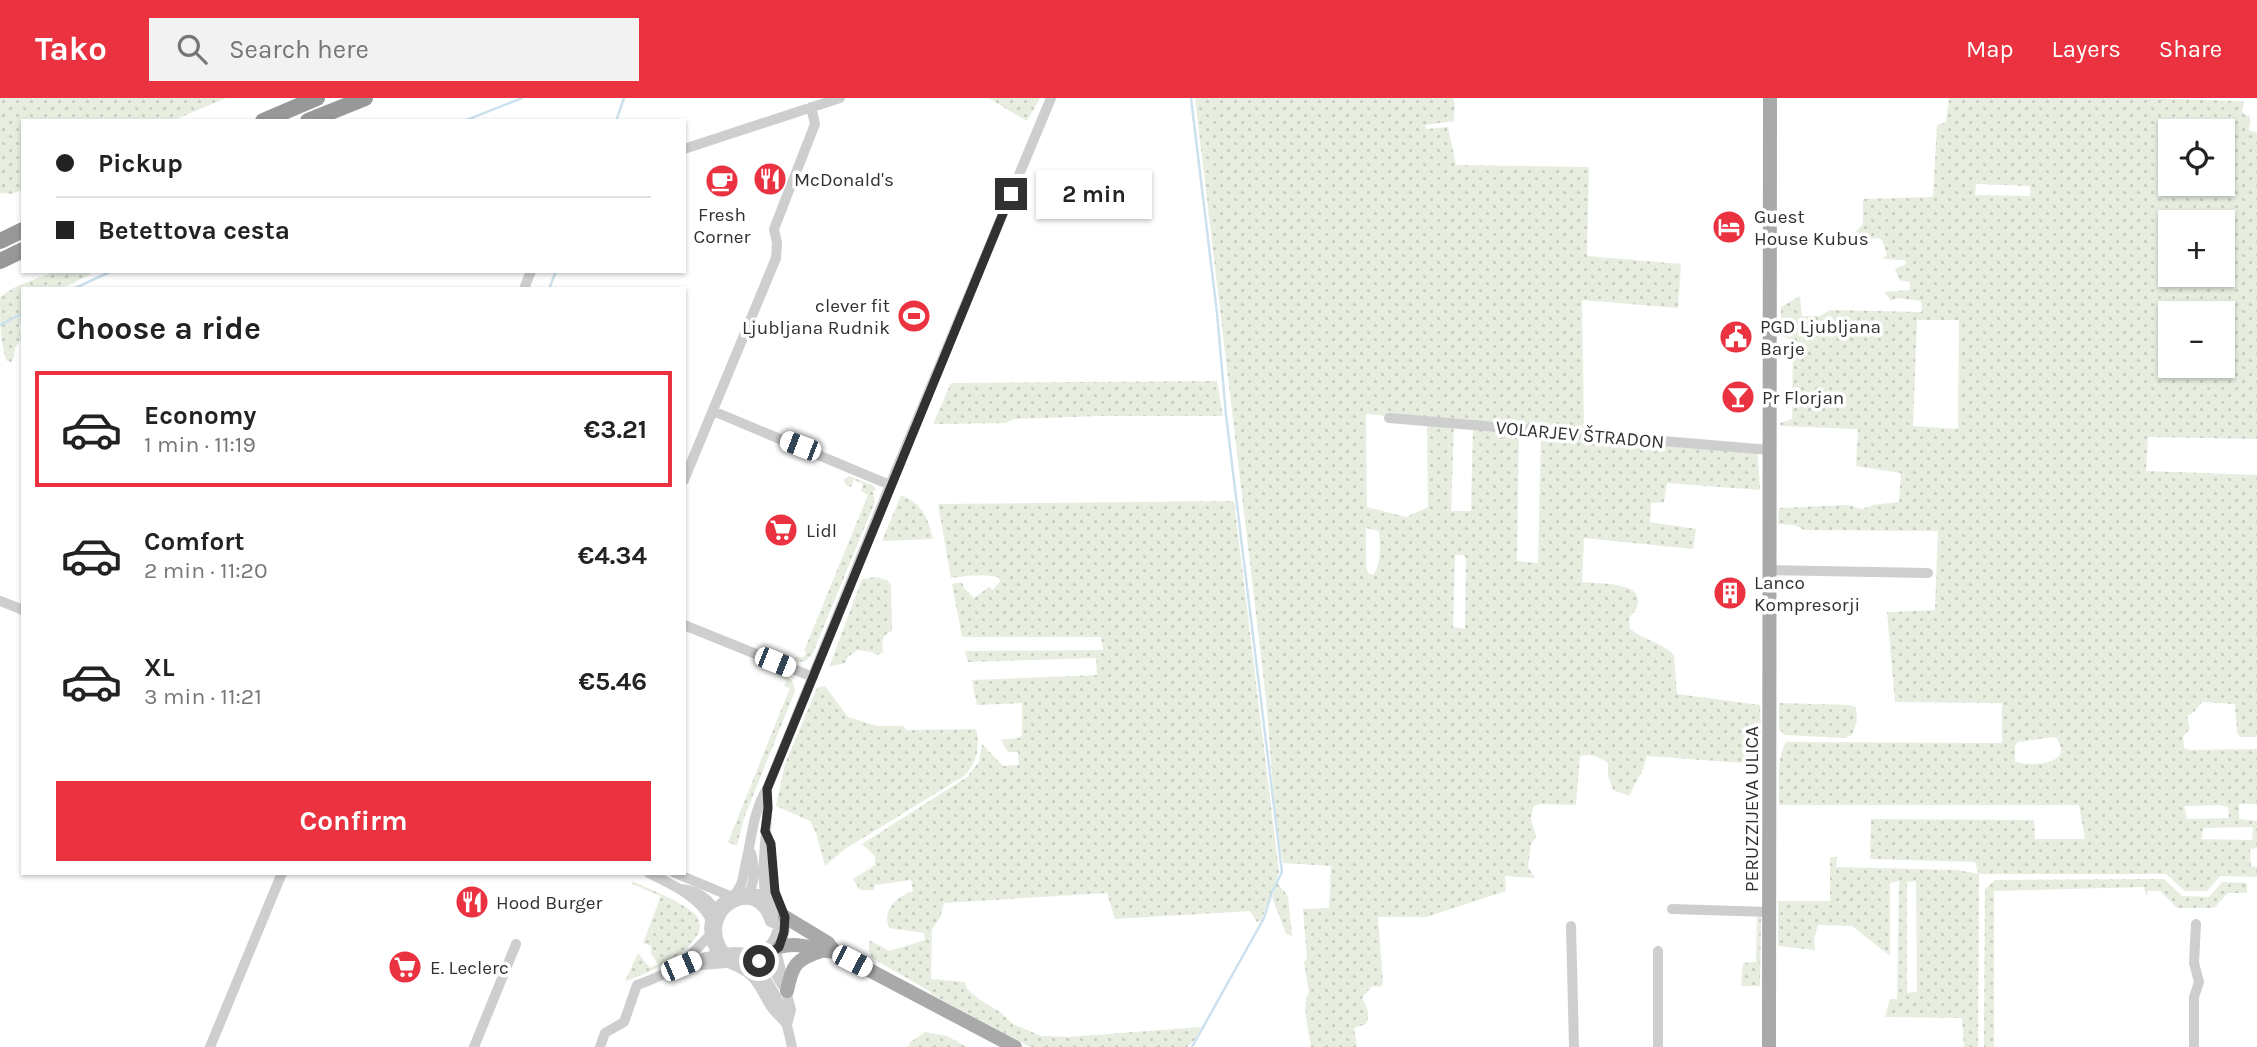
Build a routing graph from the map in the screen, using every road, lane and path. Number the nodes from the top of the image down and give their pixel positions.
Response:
1 (317, 98) edge
2 (365, 98) edge
3 (840, 98) edge
4 (1051, 98) edge
5 (1770, 98) edge
6 (811, 107) junction
7 (268, 119) edge
8 (313, 119) edge
9 (686, 148) edge
10 (21, 231) edge
11 (0, 241) edge
12 (21, 251) edge
13 (0, 261) edge
14 (713, 411) junction
15 (1389, 418) dead end
16 (1770, 450) junction
17 (686, 475) edge
18 (890, 485) junction
19 (1770, 570) junction
20 (1928, 573) dead end
21 (0, 601) edge
22 (21, 609) edge
23 (686, 626) edge
24 (813, 677) junction
25 (767, 789) junction
26 (765, 831) junction
27 (281, 875) edge
28 (653, 875) edge
29 (681, 875) edge
30 (740, 895) junction
31 (766, 900) junction
32 (1672, 909) dead end
33 (1770, 912) junction
34 (715, 915) junction
35 (783, 923) junction
36 (2196, 924) dead end
37 (1571, 926) dead end
38 (709, 936) junction
39 (516, 944) dead end
40 (772, 951) junction
41 (828, 951) junction
42 (1658, 951) dead end
43 (723, 957) junction
44 (750, 963) junction
45 (681, 966) junction
46 (787, 990) junction
47 (787, 1025) junction
48 (601, 1045) edge
49 (210, 1047) edge
50 (474, 1047) edge
51 (613, 1047) edge
52 (792, 1047) edge
53 (1015, 1047) edge
54 (1574, 1047) edge
55 (1658, 1047) edge
56 (1769, 1047) edge
57 (2194, 1047) edge

1 - 7 highway
2 - 8 highway
3 - 6 street
4 - 18 street
5 - 16 main road, PERUZZIJEVA ULICA
6 - 9 street
6 - 14 street
10 - 11 highway
12 - 13 highway
14 - 17 street
14 - 18 street
15 - 16 street, VOLARJEV ŠTRADON
16 - 19 main road, PERUZZIJEVA ULICA
18 - 24 street
19 - 20 street
19 - 33 main road, PERUZZIJEVA ULICA
21 - 22 street
23 - 24 street
24 - 25 street
25 - 26 street
25 - 30 street
26 - 31 street
26 - 35 street
27 - 49 street
28 - 34 street
29 - 30 street
30 - 31 street
30 - 34 street
30 - 35 street
31 - 35 street
32 - 33 street
33 - 56 main road, PERUZZIJEVA ULICA
34 - 38 street
34 - 43 street
35 - 40 street
35 - 41 main road
36 - 57 street
37 - 54 street
38 - 43 street
38 - 45 street
39 - 50 street
40 - 41 main road
40 - 43 street
40 - 44 street
40 - 46 street
41 - 46 main road
41 - 53 main road
42 - 55 street
43 - 44 street
43 - 45 street
43 - 47 street
44 - 47 street
45 - 48 street
46 - 47 street
47 - 52 street
48 - 51 street

